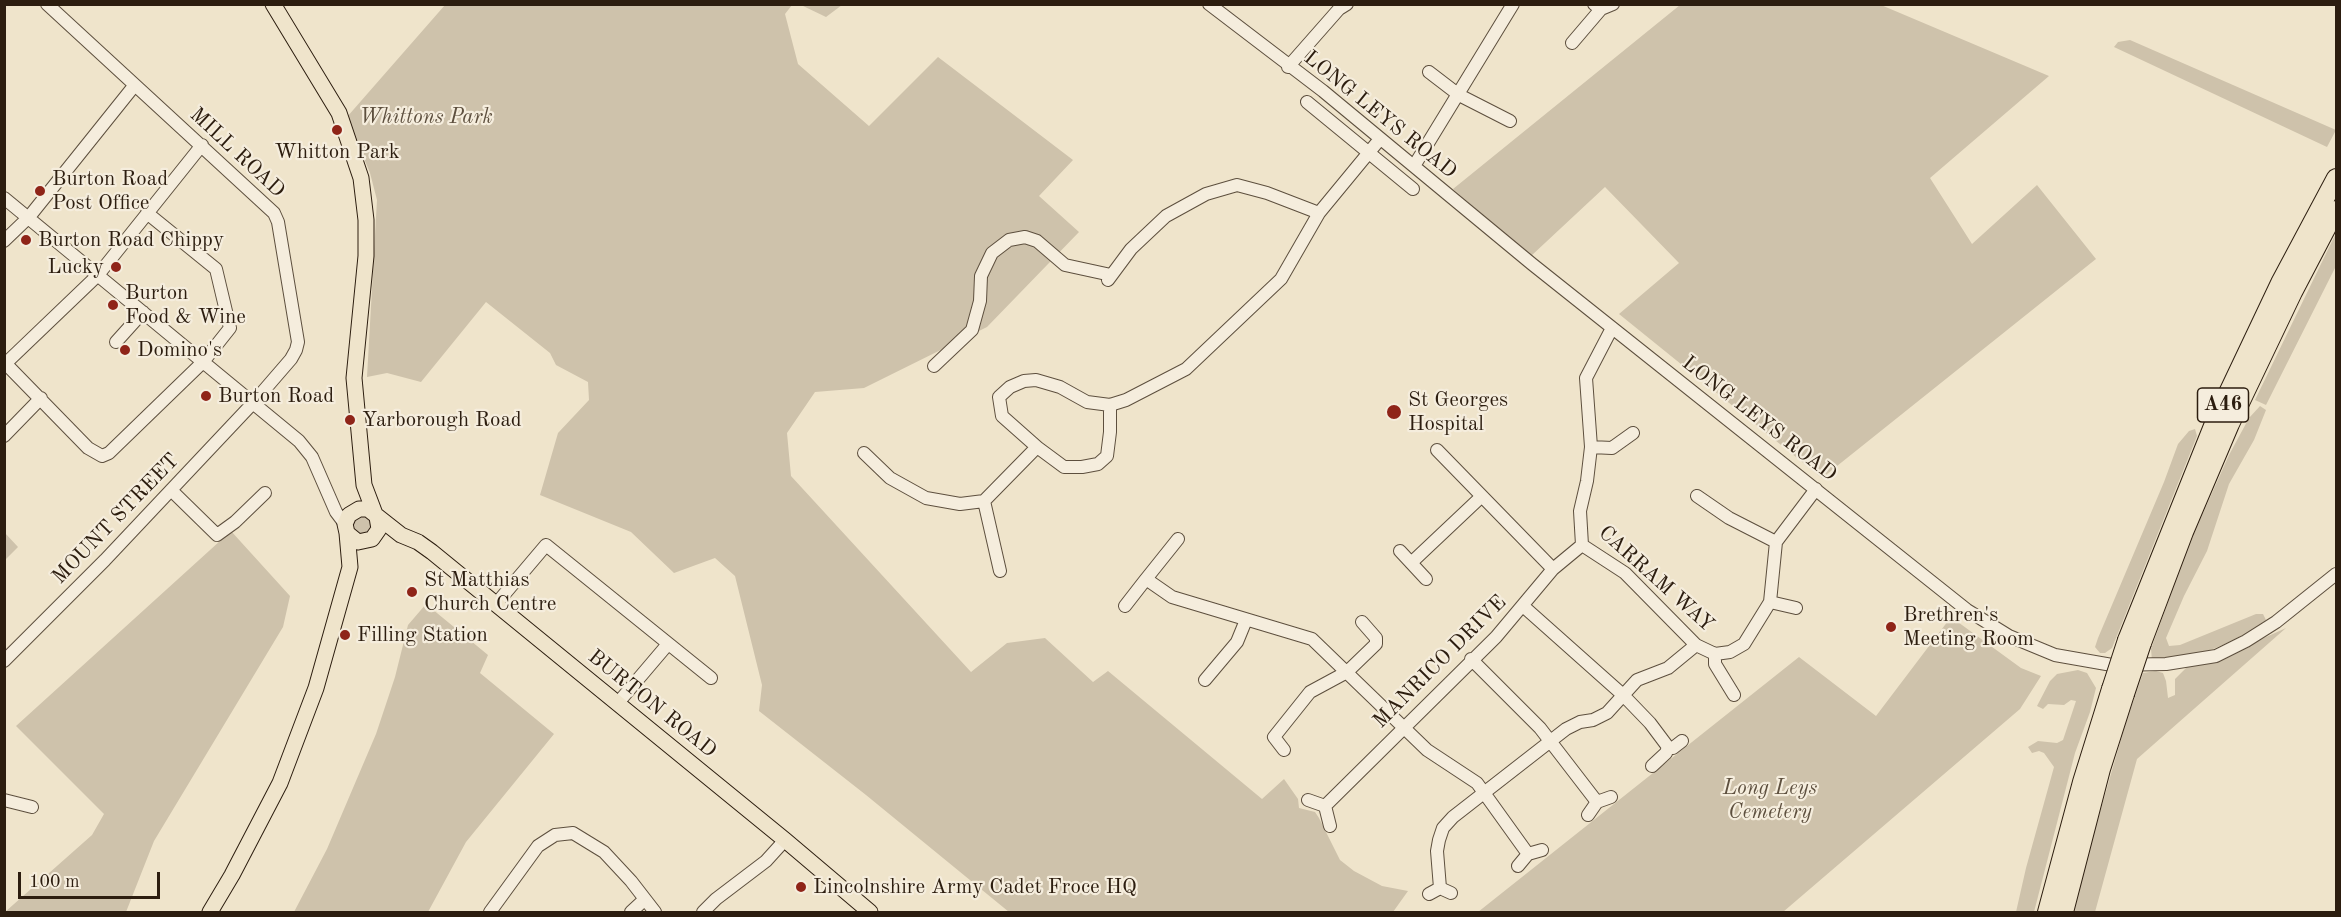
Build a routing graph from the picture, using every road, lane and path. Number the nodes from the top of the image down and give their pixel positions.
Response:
1 (47, 4) edge
2 (273, 4) edge
3 (1209, 4) edge
4 (1347, 4) edge
5 (1513, 4) edge
6 (1613, 4) edge
7 (1598, 7) edge
8 (1572, 43) dead end
9 (1288, 67) junction
10 (1429, 72) dead end
11 (135, 86) junction
12 (1459, 95) junction
13 (1307, 102) dead end
14 (1510, 121) dead end
15 (1380, 139) junction
16 (202, 145) junction
17 (1369, 152) junction
18 (1414, 166) junction
19 (2337, 178) edge
20 (1413, 189) dead end
21 (4, 198) edge
22 (2337, 210) edge
23 (147, 213) junction
24 (1319, 213) junction
25 (29, 217) junction
26 (4, 241) edge
27 (98, 275) junction
28 (143, 312) junction
29 (1612, 328) junction
30 (116, 342) dead end
31 (203, 362) junction
32 (5, 365) edge
33 (933, 366) dead end
34 (41, 398) junction
35 (253, 403) junction
36 (1110, 405) junction
37 (1632, 433) dead end
38 (4, 435) edge
39 (1037, 447) junction
40 (1592, 447) junction
41 (1437, 450) dead end
42 (864, 453) dead end
43 (364, 485) junction
44 (1816, 489) junction
45 (171, 490) junction
46 (265, 493) dead end
47 (1482, 496) junction
48 (1697, 496) dead end
49 (984, 501) junction
50 (376, 516) junction
51 (350, 520) junction
52 (401, 535) junction
53 (1178, 539) dead end
54 (370, 540) junction
55 (1776, 542) junction
56 (1582, 545) junction
57 (1400, 551) dead end
58 (1411, 563) junction
59 (350, 567) junction
60 (1553, 569) junction
61 (1000, 571) dead end
62 (2337, 574) edge
63 (1146, 579) junction
64 (1426, 579) dead end
65 (1770, 602) junction
66 (496, 604) junction
67 (1125, 606) dead end
68 (1523, 606) junction
69 (1796, 608) dead end
70 (1246, 620) junction
71 (1362, 621) dead end
72 (2135, 641) junction
73 (668, 644) junction
74 (1696, 645) junction
75 (1715, 654) junction
76 (1471, 659) junction
77 (4, 661) edge
78 (1347, 672) junction
79 (711, 678) dead end
80 (1206, 680) dead end
81 (2118, 692) junction
82 (1734, 694) dead end
83 (1623, 695) junction
84 (617, 704) junction
85 (1402, 727) junction
86 (1551, 741) junction
87 (1682, 741) dead end
88 (1668, 747) junction
89 (1284, 750) dead end
90 (1652, 766) dead end
91 (1484, 793) junction
92 (1611, 797) dead end
93 (4, 800) edge
94 (1308, 800) dead end
95 (1598, 802) junction
96 (1325, 806) junction
97 (32, 807) dead end
98 (1588, 814) dead end
99 (1330, 826) dead end
100 (785, 840) junction
101 (1542, 850) dead end
102 (1528, 854) junction
103 (1518, 867) dead end
104 (1440, 892) dead end
105 (644, 900) junction
106 (210, 912) edge
107 (490, 912) edge
108 (631, 912) edge
109 (655, 912) edge
110 (704, 912) edge
111 (870, 912) edge
112 (2047, 912) edge
113 (2064, 912) edge

1 - 11 street, MILL ROAD
2 - 43 main road
3 - 9 street, LONG LEYS ROAD
4 - 9 street
5 - 12 street
6 - 7 street
7 - 8 street
9 - 15 street, LONG LEYS ROAD
10 - 12 street
11 - 16 street, MILL ROAD
11 - 25 street
12 - 14 street
12 - 18 street
13 - 17 street
15 - 17 street
15 - 18 street, LONG LEYS ROAD
16 - 23 street
16 - 35 street, MILL ROAD
17 - 20 street
17 - 24 street
18 - 29 street, LONG LEYS ROAD
19 - 72 highway, A46
21 - 25 street
22 - 72 highway, A46
23 - 27 street
23 - 31 street
24 - 33 street
24 - 36 street
25 - 26 street
25 - 27 street
27 - 28 street
27 - 32 street
28 - 30 street
28 - 31 street
29 - 40 street, CARRAM WAY
29 - 44 street, LONG LEYS ROAD
31 - 34 street
31 - 35 street
32 - 34 street
34 - 38 street
35 - 45 street, MOUNT STREET
35 - 51 street
36 - 39 street
36 - 39 street
37 - 40 street
39 - 49 street
40 - 56 street, CARRAM WAY
41 - 47 street
42 - 49 street
43 - 50 main road
43 - 51 main road
44 - 55 street
44 - 62 street, LONG LEYS ROAD
45 - 46 street
45 - 77 street, MOUNT STREET
47 - 58 street
47 - 60 street
48 - 55 street
49 - 61 street
50 - 51 main road
50 - 52 main road, BURTON ROAD
50 - 54 main road
51 - 54 main road
51 - 59 main road
52 - 54 main road
52 - 66 main road, BURTON ROAD
53 - 63 street
54 - 59 main road
55 - 65 street, CARRAM WAY
56 - 60 street, MANRICO DRIVE
56 - 74 street, CARRAM WAY
57 - 58 street
58 - 64 street
59 - 106 main road
60 - 68 street, MANRICO DRIVE
63 - 67 street
63 - 70 street
65 - 69 street
65 - 75 street, CARRAM WAY
66 - 73 street
66 - 84 main road, BURTON ROAD
68 - 76 street, MANRICO DRIVE
68 - 83 street
70 - 78 street
70 - 80 street
71 - 78 street
72 - 81 highway, A46, bridge
73 - 79 street
73 - 84 street
74 - 75 street, CARRAM WAY
74 - 83 street
75 - 82 street
76 - 85 street, MANRICO DRIVE
76 - 86 street
78 - 85 street
78 - 89 street
81 - 112 highway, A46
81 - 113 highway, A46
83 - 86 street
83 - 88 street
84 - 100 main road, BURTON ROAD
85 - 91 street
85 - 96 street, MANRICO DRIVE
86 - 91 street
86 - 95 street
87 - 88 street
88 - 90 street
91 - 102 street
91 - 104 street
92 - 95 street
93 - 97 street
94 - 96 street
95 - 98 street
96 - 99 street
100 - 110 street
100 - 111 main road, BURTON ROAD
101 - 102 street
102 - 103 street
105 - 107 street
105 - 108 street
105 - 109 street

